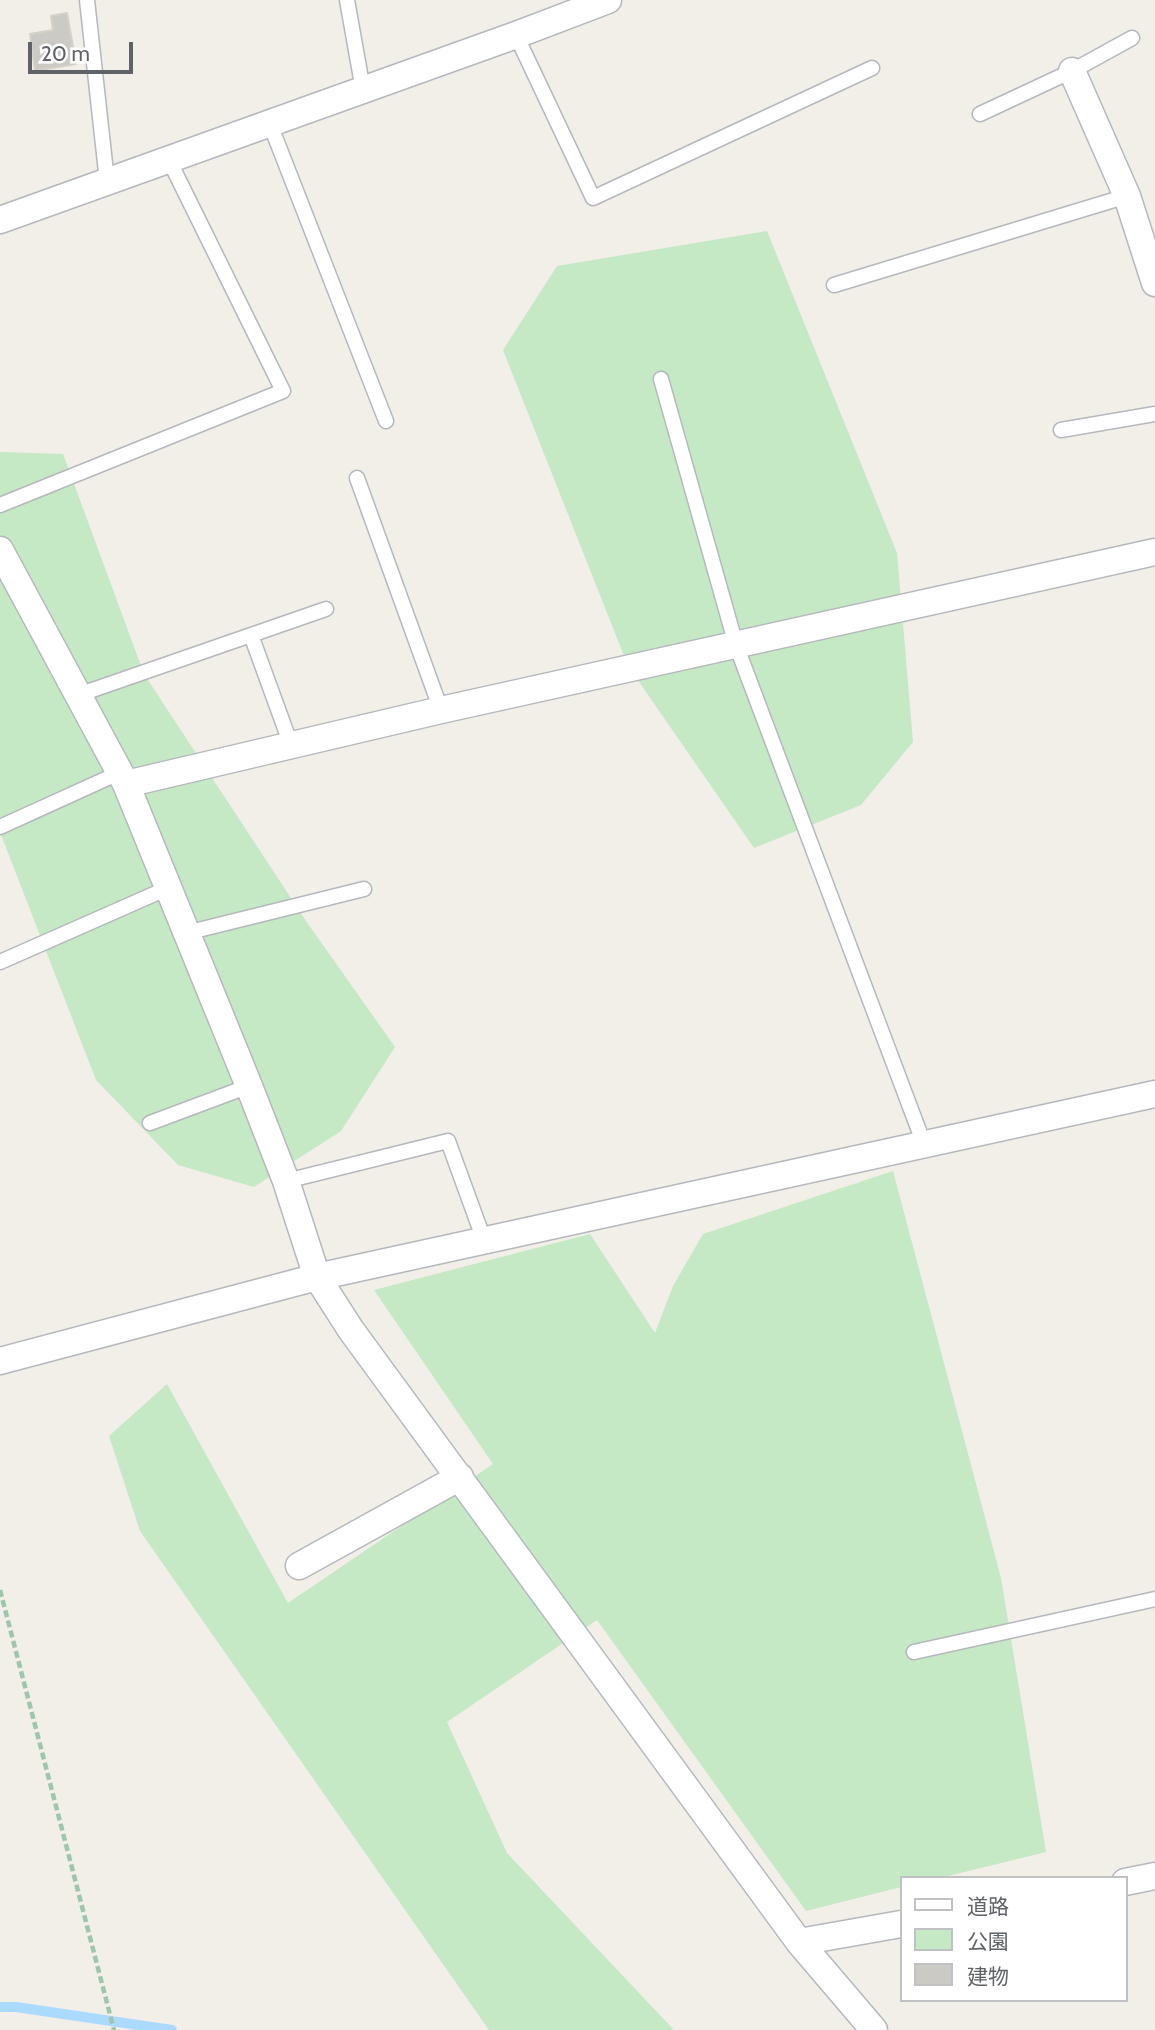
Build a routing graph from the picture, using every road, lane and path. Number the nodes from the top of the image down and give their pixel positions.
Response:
1 (87, 0) edge
2 (347, 0) edge
3 (608, 0) edge
4 (516, 35) junction
5 (1132, 38) dead end
6 (872, 68) dead end
7 (1072, 71) junction
8 (363, 90) junction
9 (980, 114) dead end
10 (270, 124) junction
11 (169, 160) junction
12 (107, 181) junction
13 (1127, 196) junction
14 (0, 220) edge
15 (1155, 284) edge
16 (834, 285) dead end
17 (661, 379) dead end
18 (1155, 414) edge
19 (386, 421) dead end
20 (1061, 430) dead end
21 (357, 478) dead end
22 (0, 505) edge
23 (0, 550) edge
24 (1155, 552) edge
25 (326, 609) dead end
26 (251, 635) junction
27 (736, 645) junction
28 (78, 695) junction
29 (441, 710) junction
30 (291, 745) junction
31 (124, 778) junction
32 (0, 827) edge
33 (168, 888) junction
34 (364, 889) dead end
35 (186, 933) junction
36 (0, 962) edge
37 (249, 1086) junction
38 (1155, 1094) edge
39 (150, 1123) dead end
40 (924, 1144) junction
41 (286, 1181) junction
42 (484, 1240) junction
43 (317, 1277) junction
44 (0, 1361) edge
45 (460, 1477) junction
46 (299, 1566) dead end
47 (0, 1590) edge
48 (1155, 1599) edge
49 (915, 1652) dead end
50 (1155, 1876) edge
51 (1127, 1882) edge
52 (900, 1924) edge
53 (800, 1942) junction
54 (114, 2030) edge
55 (874, 2030) edge

1 - 12 lane
2 - 8 lane
3 - 4 street
4 - 6 lane
4 - 8 street
5 - 7 lane
7 - 9 lane
7 - 13 street
8 - 10 street
10 - 11 street
10 - 19 lane
11 - 12 street
11 - 22 lane
12 - 14 street
13 - 15 street
13 - 16 lane
17 - 27 lane
18 - 20 lane
21 - 29 lane
23 - 28 street
24 - 27 street
25 - 26 lane
26 - 28 lane
26 - 30 lane
27 - 29 street
27 - 40 lane
28 - 31 street
29 - 30 street
30 - 31 street
31 - 32 lane
31 - 33 street
33 - 35 street
33 - 36 lane
34 - 35 lane
35 - 37 street
37 - 39 lane
37 - 41 street
38 - 40 street
40 - 42 street
41 - 42 lane
41 - 43 street
42 - 43 street
43 - 44 street
43 - 45 street
45 - 46 street
45 - 53 street
47 - 54 path
48 - 49 lane
50 - 51 street
52 - 53 street
53 - 55 street

